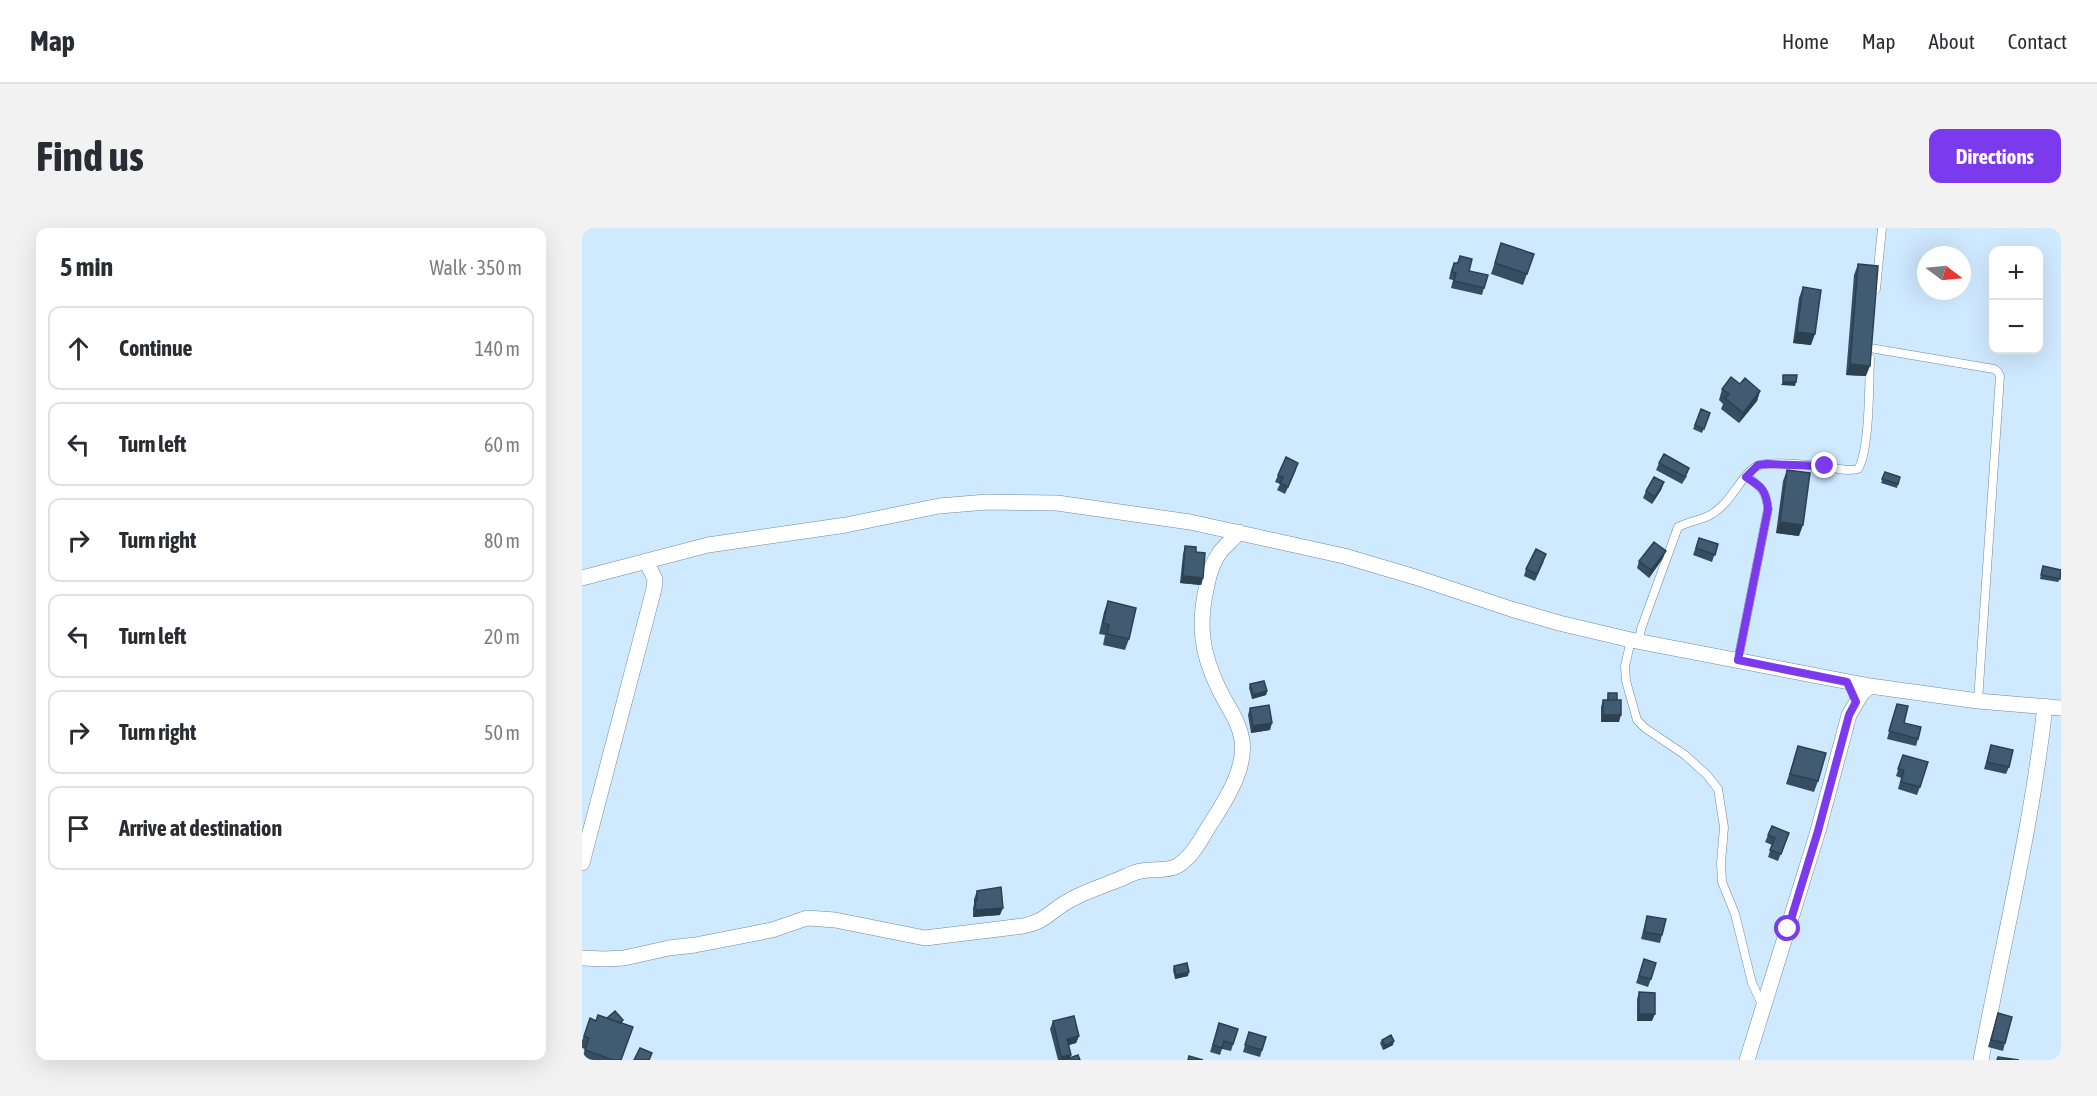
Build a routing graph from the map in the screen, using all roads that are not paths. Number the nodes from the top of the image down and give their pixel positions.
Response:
1 (1882, 228) edge
2 (1874, 300) edge
3 (1871, 336) edge
4 (1870, 348) junction
5 (1746, 477) junction
6 (1239, 532) junction
7 (646, 561) junction
8 (582, 578) edge
9 (1635, 641) junction
10 (1738, 660) junction
11 (1847, 682) junction
12 (1870, 686) junction
13 (1978, 701) junction
14 (1856, 702) junction
15 (2045, 706) junction
16 (2061, 708) edge
17 (582, 863) edge
18 (582, 957) edge
19 (1763, 1008) junction
20 (1748, 1060) edge
21 (1981, 1060) edge

1 - 2 lane
3 - 4 lane
4 - 5 lane
4 - 13 lane
5 - 9 lane
5 - 10 lane
6 - 7 street
6 - 9 street
6 - 18 street
7 - 8 street
7 - 17 street
9 - 10 street
9 - 19 lane
10 - 11 street
11 - 12 street
11 - 14 street
12 - 13 street
12 - 14 street
13 - 15 street
14 - 19 street
15 - 16 street
15 - 21 street
19 - 20 street

